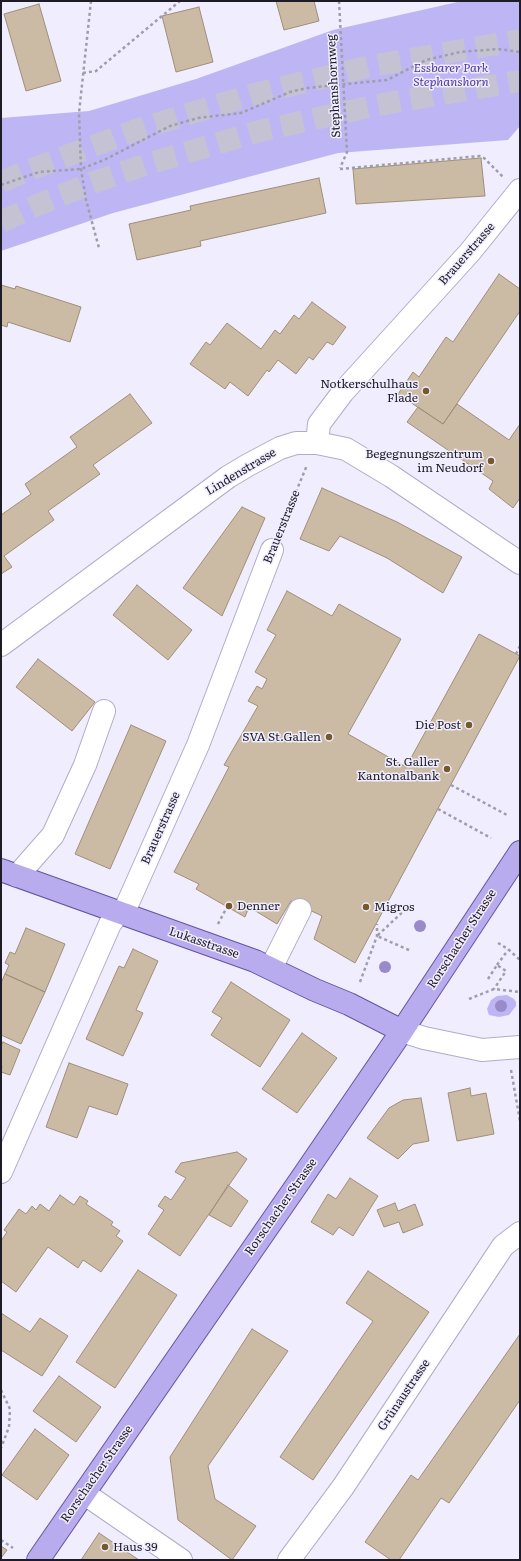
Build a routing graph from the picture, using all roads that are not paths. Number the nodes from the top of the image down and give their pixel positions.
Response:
1 (513, 185) edge
2 (317, 443) junction
3 (272, 550) road end
4 (520, 563) edge
5 (1, 645) edge
6 (104, 711) dead end
7 (520, 852) edge
8 (9, 873) edge
9 (300, 910) dead end
10 (120, 913) junction
11 (271, 968) junction
12 (402, 1031) junction
13 (515, 1055) edge
14 (1, 1172) edge
15 (520, 1233) edge
16 (85, 1494) junction
17 (38, 1560) edge
18 (181, 1560) edge
19 (290, 1560) edge

1 - 2 street, Brauerstrasse
2 - 4 street, Lindenstrasse
2 - 5 street, Lindenstrasse
3 - 10 street, Brauerstrasse
6 - 8 street
7 - 12 main road, Rorschacher Strasse
8 - 10 main road, Lukasstrasse
9 - 11 street
10 - 11 main road, Lukasstrasse
10 - 14 street, Brauerstrasse
11 - 12 main road, Lukasstrasse
12 - 13 street
12 - 16 main road, Rorschacher Strasse
15 - 19 street, Grünaustrasse
16 - 17 main road, Rorschacher Strasse
16 - 18 street

